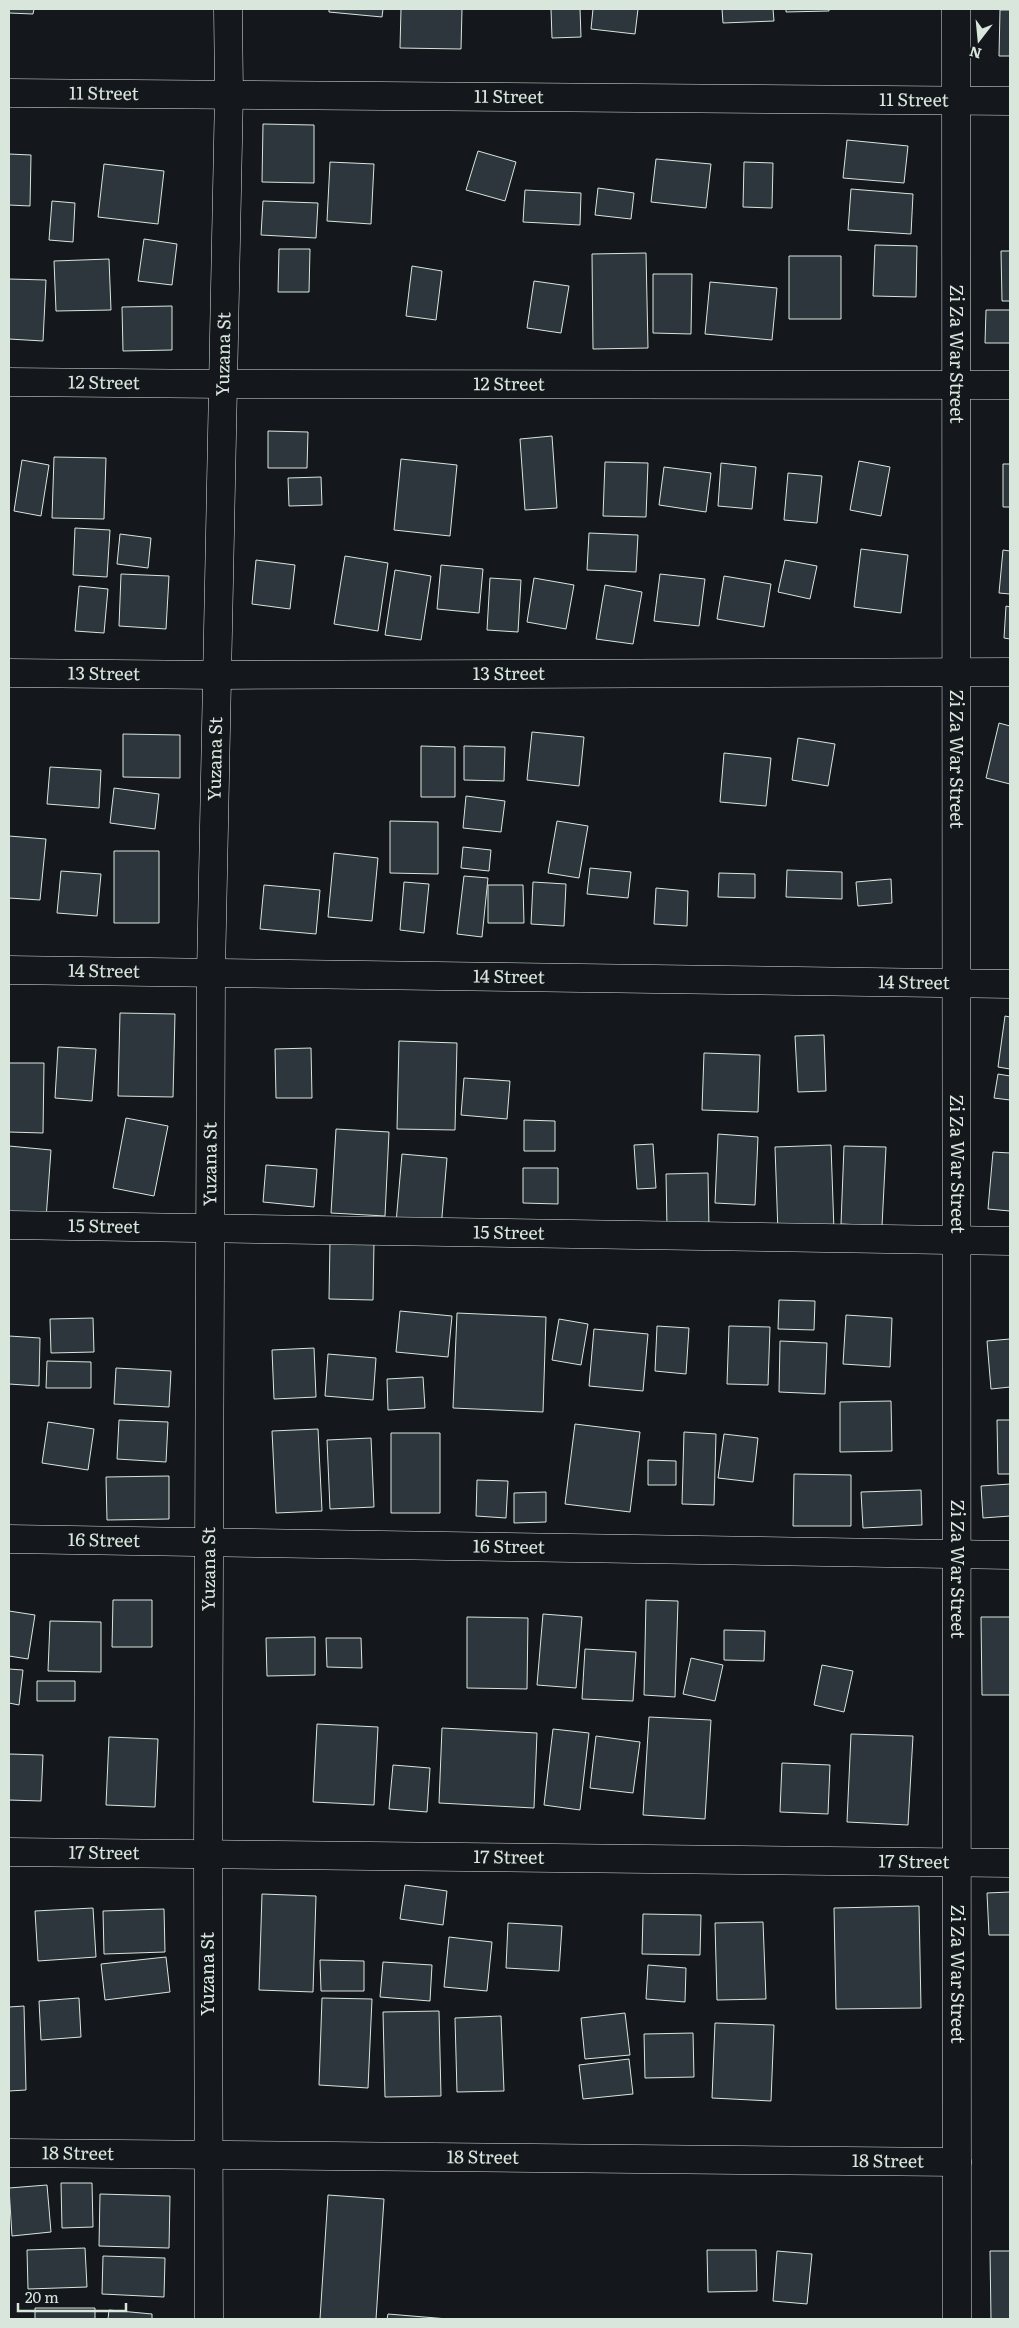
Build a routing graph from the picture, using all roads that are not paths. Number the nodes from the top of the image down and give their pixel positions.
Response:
1 (228, 9) edge
2 (956, 9) edge
3 (9, 93) edge
4 (229, 93) junction
5 (956, 100) junction
6 (1010, 100) edge
7 (9, 382) edge
8 (223, 384) junction
9 (956, 385) junction
10 (1010, 385) edge
11 (9, 672) edge
12 (956, 672) junction
13 (1010, 672) edge
14 (217, 675) junction
15 (9, 970) edge
16 (211, 974) junction
17 (957, 984) junction
18 (1010, 984) edge
19 (9, 1225) edge
20 (210, 1228) junction
21 (956, 1239) junction
22 (1010, 1240) edge
23 (9, 1539) edge
24 (209, 1542) junction
25 (957, 1555) junction
26 (1010, 1555) edge
27 (9, 1852) edge
28 (208, 1853) junction
29 (957, 1862) junction
30 (1010, 1863) edge
31 (9, 2153) edge
32 (208, 2154) junction
33 (957, 2162) junction
34 (209, 2319) edge
35 (957, 2319) edge

1 - 4 street, Yuzana St
2 - 5 street, Zi Za War Street
3 - 4 street, 11 Street
4 - 5 street, 11 Street
4 - 8 street, Yuzana St
5 - 6 street, 11 Street
5 - 9 street, Zi Za War Street
7 - 8 street, 12 Street
8 - 9 street, 12 Street
8 - 14 street, Yuzana St
9 - 10 street, 12 Street
9 - 12 street, Zi Za War Street
11 - 14 street, 13 Street
12 - 13 street, 13 Street
12 - 14 street, 13 Street
12 - 17 street, Zi Za War Street
14 - 16 street, Yuzana St
15 - 16 street, 14 Street
16 - 17 street, 14 Street
16 - 20 street, Yuzana St
17 - 18 street, 14 Street
17 - 21 street, Zi Za War Street
19 - 20 street, 15 Street
20 - 21 street, 15 Street
20 - 24 street, Yuzana St
21 - 22 street, 15 Street
21 - 25 street, Zi Za War Street
23 - 24 street, 16 Street
24 - 25 street, 16 Street
24 - 28 street, Yuzana St
25 - 26 street, 16 Street
25 - 29 street, Zi Za War Street
27 - 28 street, 17 Street
28 - 29 street, 17 Street
28 - 32 street, Yuzana St
29 - 30 street, 17 Street
29 - 33 street, Zi Za War Street
31 - 32 street, 18 Street
32 - 33 street, 18 Street
32 - 34 street, Yuzana St
33 - 35 street, Zi Za War Street

